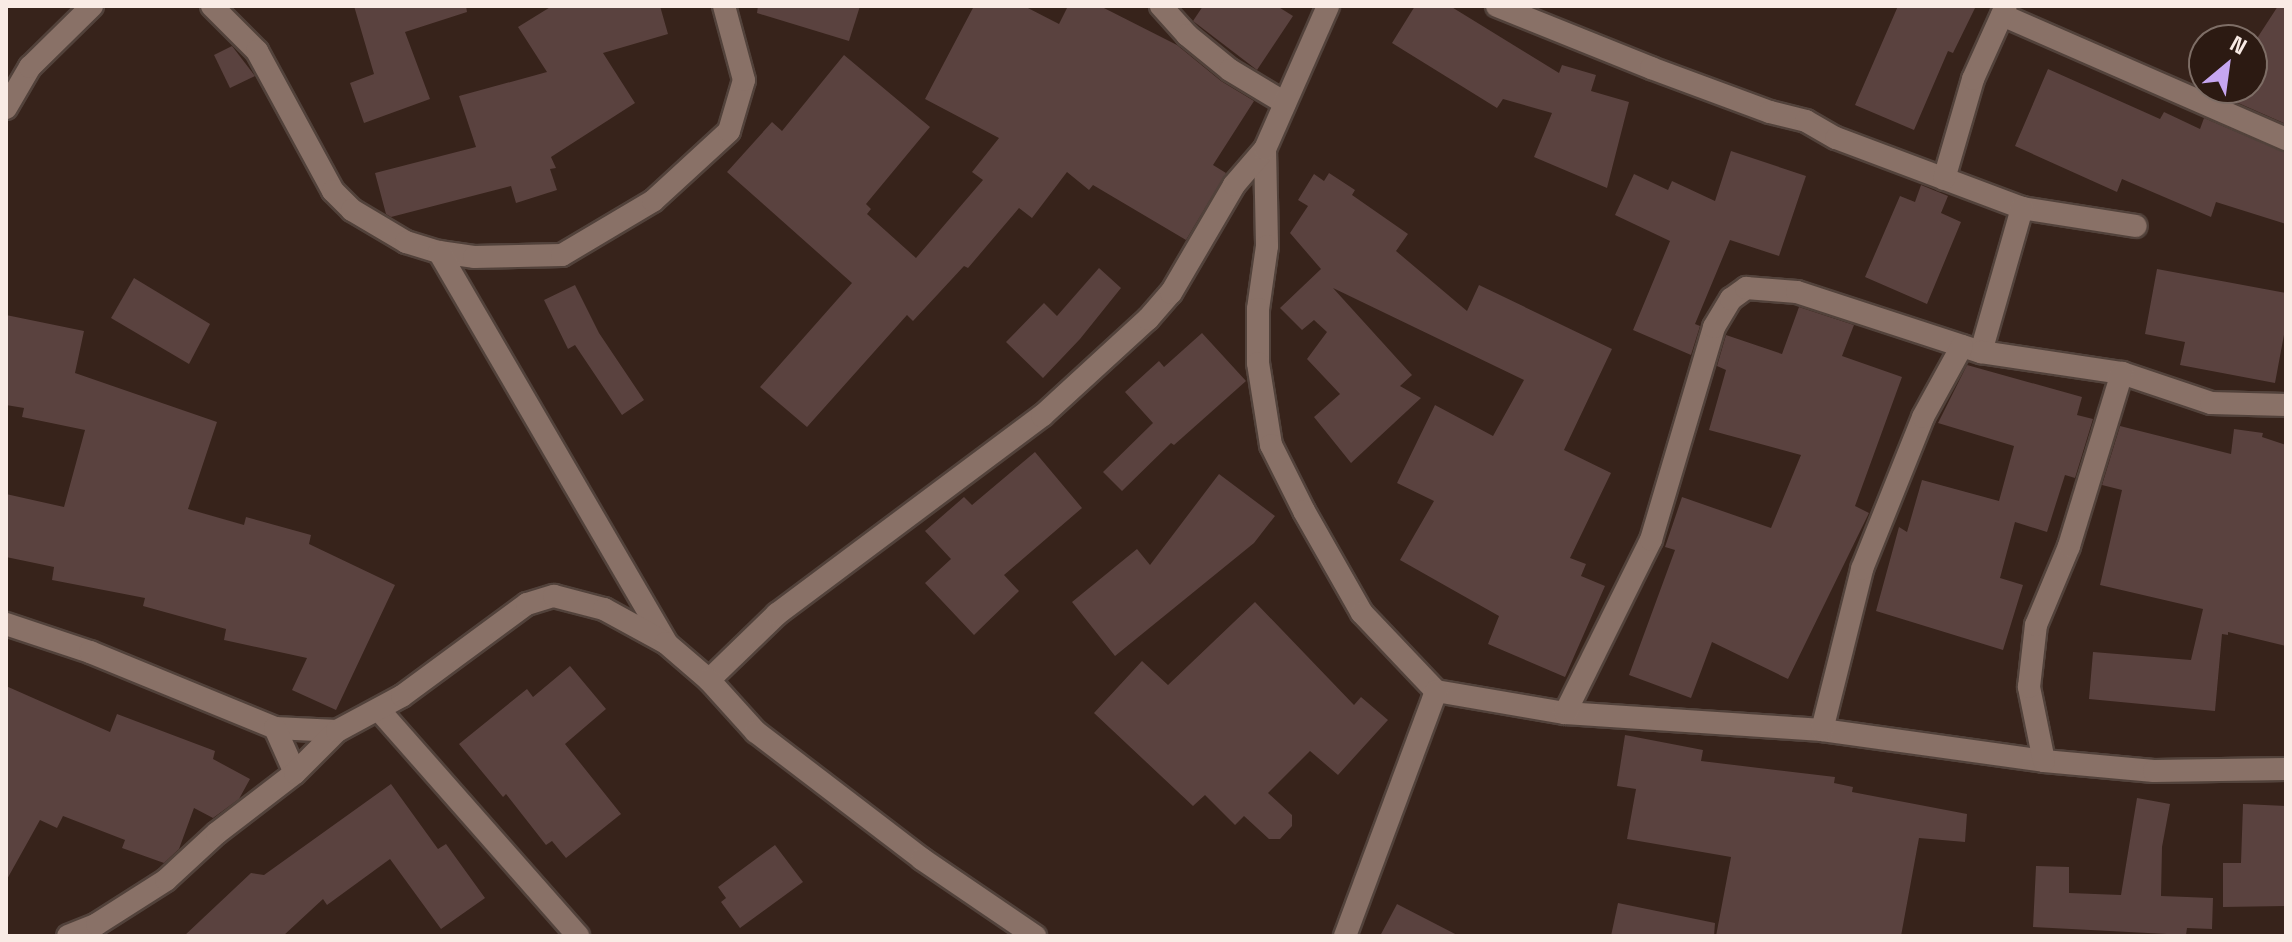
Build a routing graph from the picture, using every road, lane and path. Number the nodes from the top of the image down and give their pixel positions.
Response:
1 (92, 6) edge
2 (212, 6) edge
3 (724, 6) edge
4 (1161, 6) edge
5 (1328, 6) edge
6 (1497, 6) edge
7 (2004, 11) edge
8 (1285, 103) junction
9 (6, 106) edge
10 (2286, 139) edge
11 (1265, 149) junction
12 (1944, 179) junction
13 (2022, 208) junction
14 (2136, 226) dead end
15 (439, 252) junction
16 (1972, 349) junction
17 (2122, 373) junction
18 (2286, 405) edge
19 (6, 624) edge
20 (666, 643) junction
21 (709, 680) junction
22 (1436, 691) junction
23 (379, 710) junction
24 (1565, 713) junction
25 (275, 728) junction
26 (1822, 730) junction
27 (337, 731) junction
28 (2044, 761) junction
29 (2286, 769) edge
30 (295, 773) junction
31 (101, 930) edge
32 (68, 936) edge
33 (578, 936) edge
34 (1035, 936) edge
35 (1345, 936) edge

1 - 9 street
2 - 15 street
3 - 15 street
4 - 8 street
5 - 8 street
6 - 12 street
7 - 10 street
7 - 12 street
8 - 11 street
11 - 21 street
11 - 22 street
12 - 13 street
13 - 14 street
13 - 16 street
15 - 20 street
16 - 17 street
16 - 24 street
16 - 26 street
17 - 18 street
17 - 28 street
19 - 25 street
20 - 21 street
20 - 23 street
21 - 34 street
22 - 24 street
22 - 35 street
23 - 27 street
23 - 33 street
24 - 26 street
25 - 27 street
25 - 30 street
26 - 28 street
27 - 30 street
28 - 29 street
30 - 31 street
31 - 32 street

